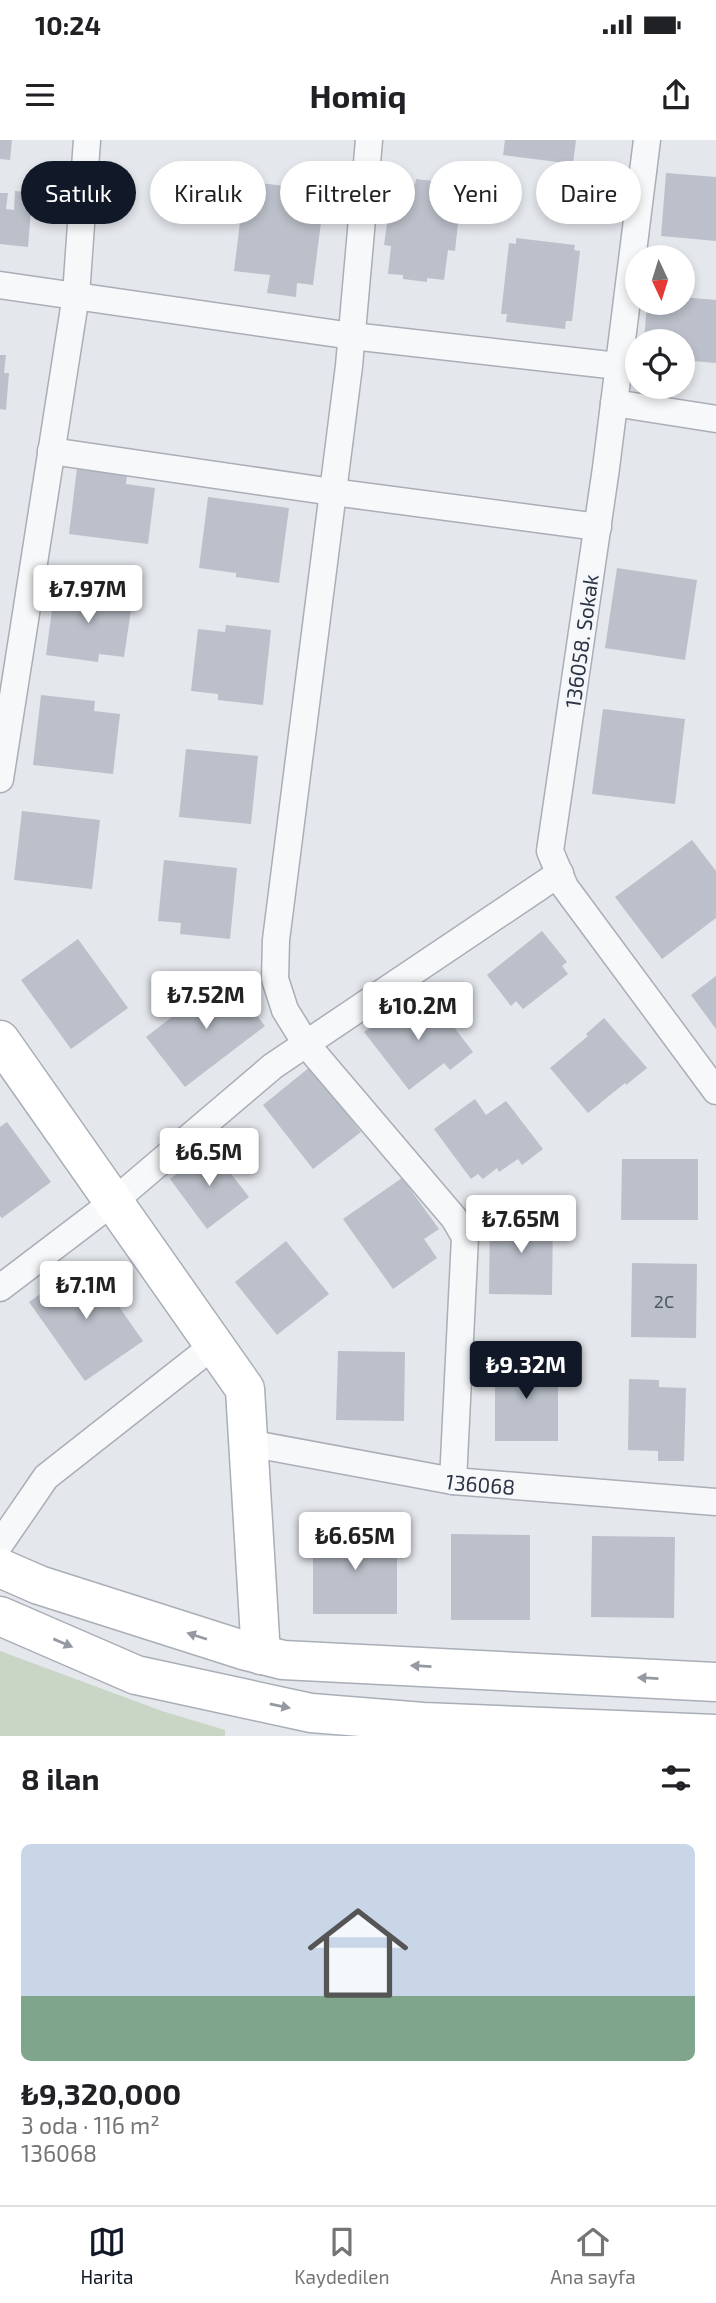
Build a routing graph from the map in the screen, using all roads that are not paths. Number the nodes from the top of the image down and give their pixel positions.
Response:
1 (86, 140) edge
2 (369, 140) edge
3 (647, 140) edge
4 (0, 285) edge
5 (76, 295) junction
6 (352, 336) junction
7 (618, 366) junction
8 (614, 403) junction
9 (716, 419) edge
10 (51, 451) junction
11 (333, 492) junction
12 (597, 527) junction
13 (6, 704) edge
14 (0, 779) edge
15 (560, 873) junction
16 (0, 1040) edge
17 (306, 1044) junction
18 (716, 1091) edge
19 (113, 1202) junction
20 (0, 1288) edge
21 (214, 1345) junction
22 (248, 1443) junction
23 (453, 1481) junction
24 (716, 1502) edge
25 (0, 1544) edge
26 (0, 1568) edge
27 (0, 1616) edge
28 (261, 1655) junction
29 (716, 1682) edge
30 (716, 1734) edge

1 - 5 street
2 - 6 street
3 - 7 street, 136058. Sokak
4 - 5 street
5 - 6 street
5 - 10 street
6 - 7 street
6 - 11 street
7 - 8 street, 136058. Sokak
8 - 9 street
8 - 12 street, 136058. Sokak
10 - 11 street
10 - 13 street
11 - 12 street
11 - 17 street
12 - 15 street, 136058. Sokak
13 - 14 street
15 - 17 street
15 - 18 street, 136058. Sokak
16 - 19 main road
17 - 19 street
17 - 23 street
19 - 20 street
19 - 21 main road
21 - 22 main road
21 - 25 street
22 - 23 street, 136068
22 - 28 main road
23 - 24 street, 136068
28 -> 26 main road
27 -> 30 main road
29 -> 28 main road

